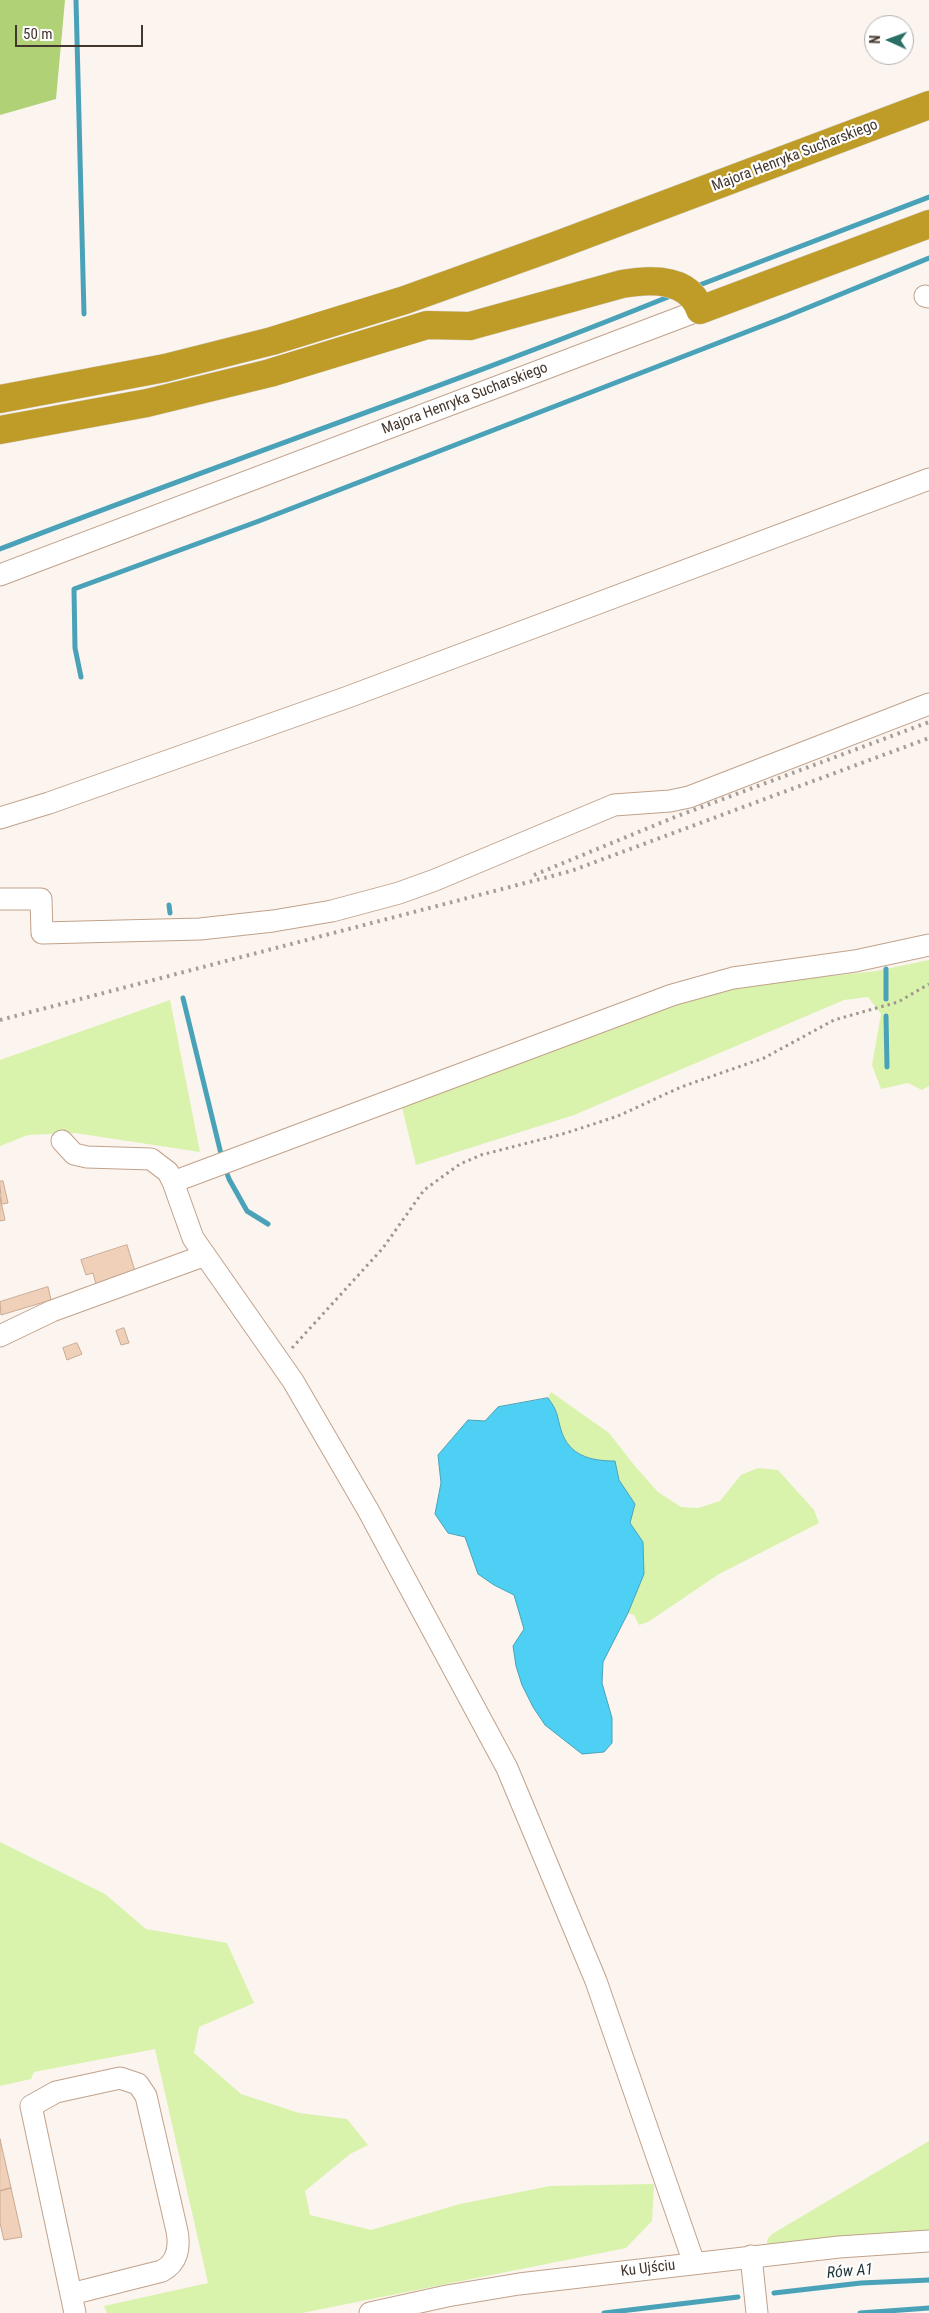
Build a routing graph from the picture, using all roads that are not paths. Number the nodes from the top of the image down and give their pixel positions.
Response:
1 (929, 105) edge
2 (929, 224) edge
3 (700, 310) junction
4 (0, 400) edge
5 (0, 430) edge
6 (929, 479) edge
7 (0, 575) edge
8 (929, 704) edge
9 (0, 818) edge
10 (0, 899) edge
11 (929, 945) edge
12 (62, 1141) dead end
13 (174, 1182) junction
14 (204, 1256) junction
15 (0, 1336) edge
16 (929, 2241) edge
17 (751, 2256) junction
18 (694, 2263) junction
19 (73, 2303) edge
20 (370, 2313) edge
21 (757, 2313) edge

1 - 4 highway, Majora Henryka Sucharskiego
2 - 3 highway, Majora Henryka Sucharskiego
3 - 5 highway
3 - 7 street, Majora Henryka Sucharskiego
6 - 9 street
8 - 10 street
11 - 13 street
12 - 13 street
13 - 14 street
14 - 15 street
14 - 18 street
16 - 17 street, Ku Ujściu
17 - 18 street, Ku Ujściu
17 - 21 street
18 - 20 street, Ku Ujściu
19 - 19 street

